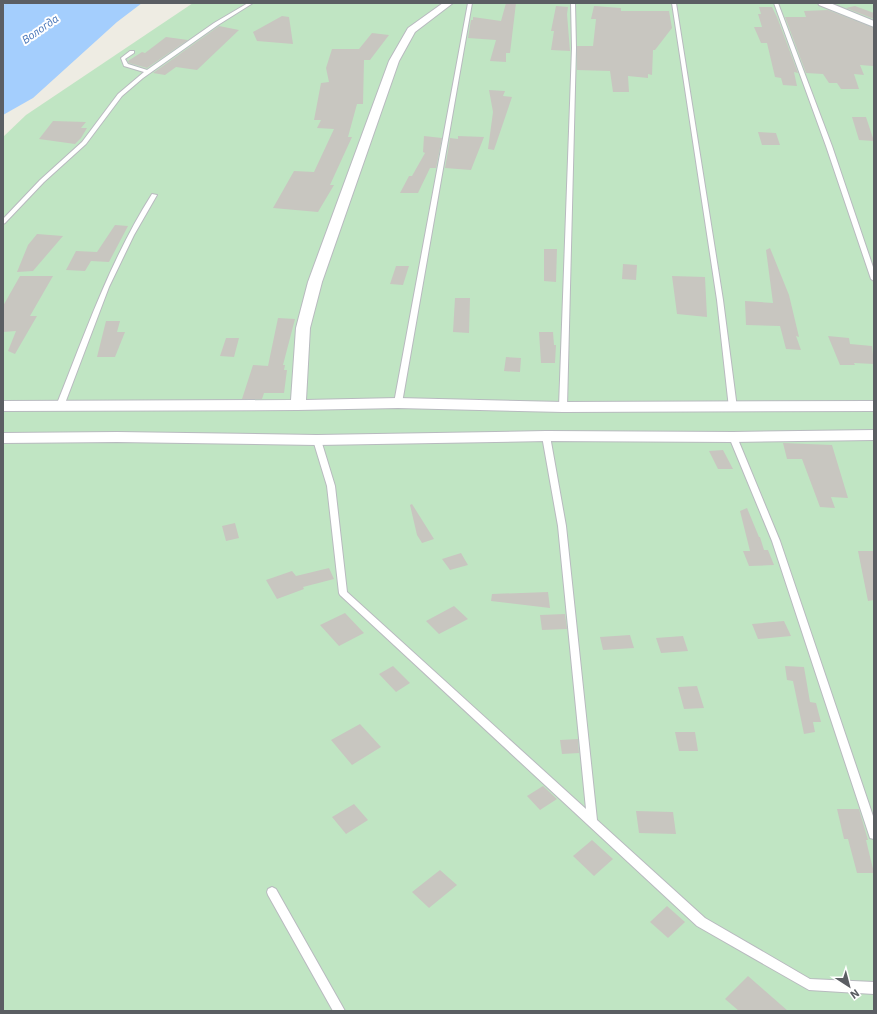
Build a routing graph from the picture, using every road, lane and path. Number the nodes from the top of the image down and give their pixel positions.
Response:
1 (251, 3) edge
2 (449, 3) edge
3 (470, 3) edge
4 (573, 3) edge
5 (674, 3) edge
6 (776, 3) edge
7 (822, 3) edge
8 (874, 24) edge
9 (132, 52) dead end
10 (148, 72) junction
11 (154, 195) dead end
12 (3, 222) edge
13 (874, 279) edge
14 (398, 403) junction
15 (298, 405) junction
16 (3, 406) edge
17 (60, 406) junction
18 (874, 406) edge
19 (563, 407) junction
20 (733, 408) junction
21 (874, 435) edge
22 (546, 436) junction
23 (733, 437) junction
24 (3, 438) edge
25 (317, 440) junction
26 (592, 822) junction
27 (874, 835) edge
28 (272, 892) dead end
29 (874, 988) edge
30 (339, 1011) edge

1 - 10 lane
2 - 15 street
3 - 14 lane
4 - 19 lane
5 - 20 lane
6 - 13 lane
7 - 8 street
9 - 10 lane
10 - 12 lane
11 - 17 lane
14 - 15 street
14 - 19 street
15 - 17 street
16 - 17 street
18 - 20 street
19 - 20 street
21 - 23 street
22 - 23 street
22 - 25 street
22 - 26 lane
23 - 27 lane
24 - 25 street
25 - 26 lane
26 - 29 lane
28 - 30 lane

